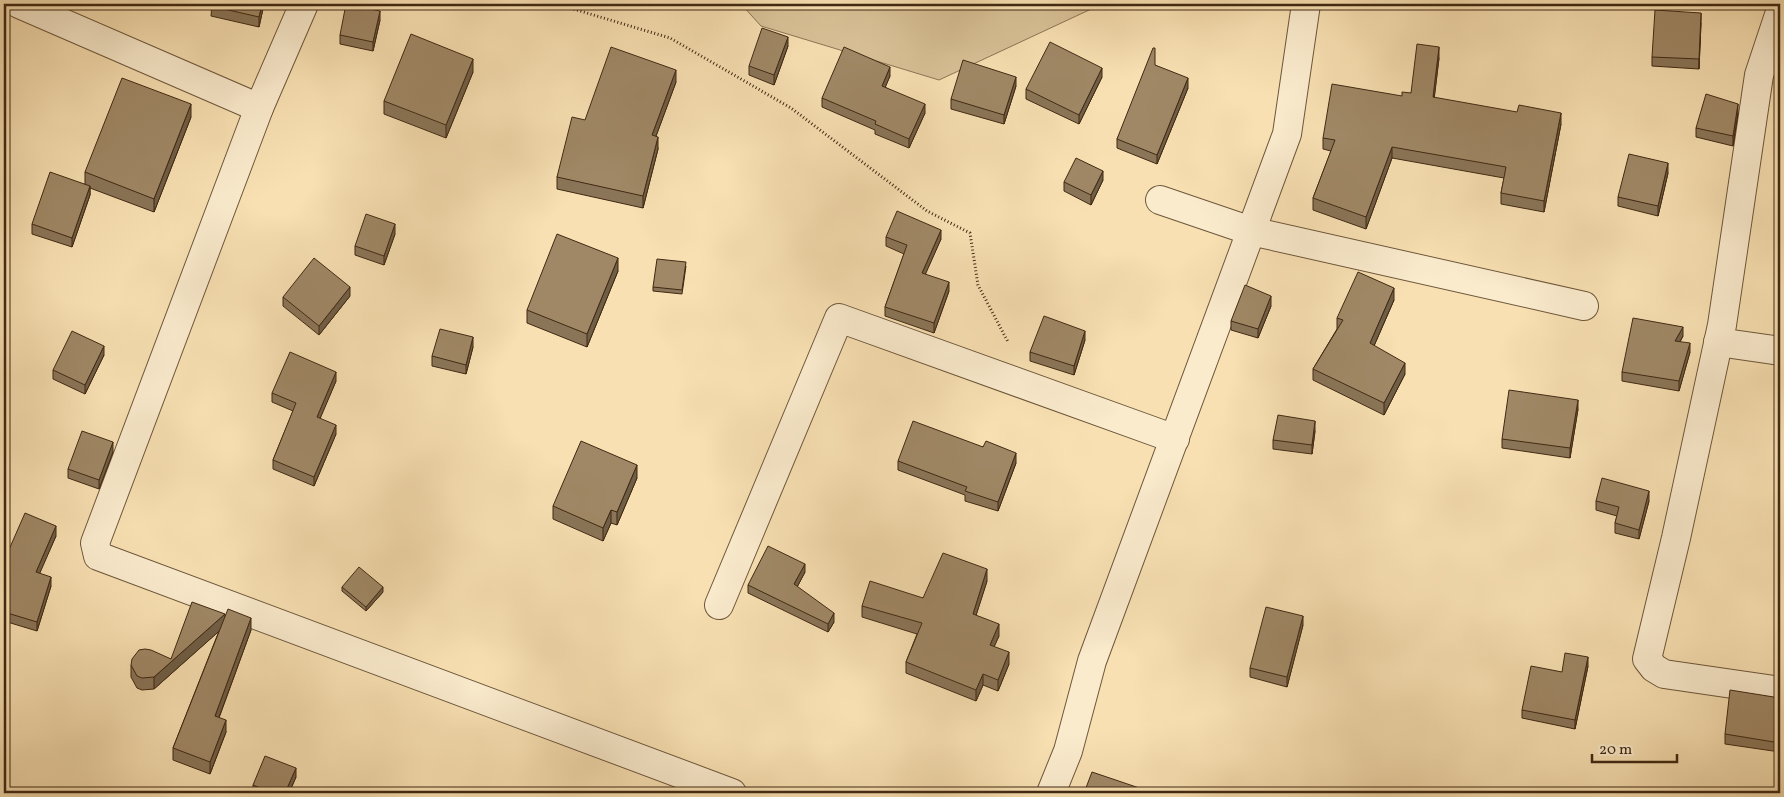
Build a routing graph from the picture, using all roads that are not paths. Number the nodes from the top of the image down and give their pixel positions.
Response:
1 (19, 4) edge
2 (304, 4) edge
3 (1306, 4) edge
4 (1780, 12) edge
5 (259, 108) junction
6 (1160, 200) dead end
7 (1251, 231) junction
8 (1584, 306) dead end
9 (1718, 342) junction
10 (1780, 351) edge
11 (1175, 438) junction
12 (719, 605) dead end
13 (1780, 691) edge
14 (732, 793) edge
15 (1051, 793) edge

1 - 5 street
2 - 5 street
3 - 7 street
4 - 9 street
5 - 14 street
6 - 7 street
7 - 8 street
7 - 11 street
9 - 10 street
9 - 13 street
11 - 12 street
11 - 15 street

